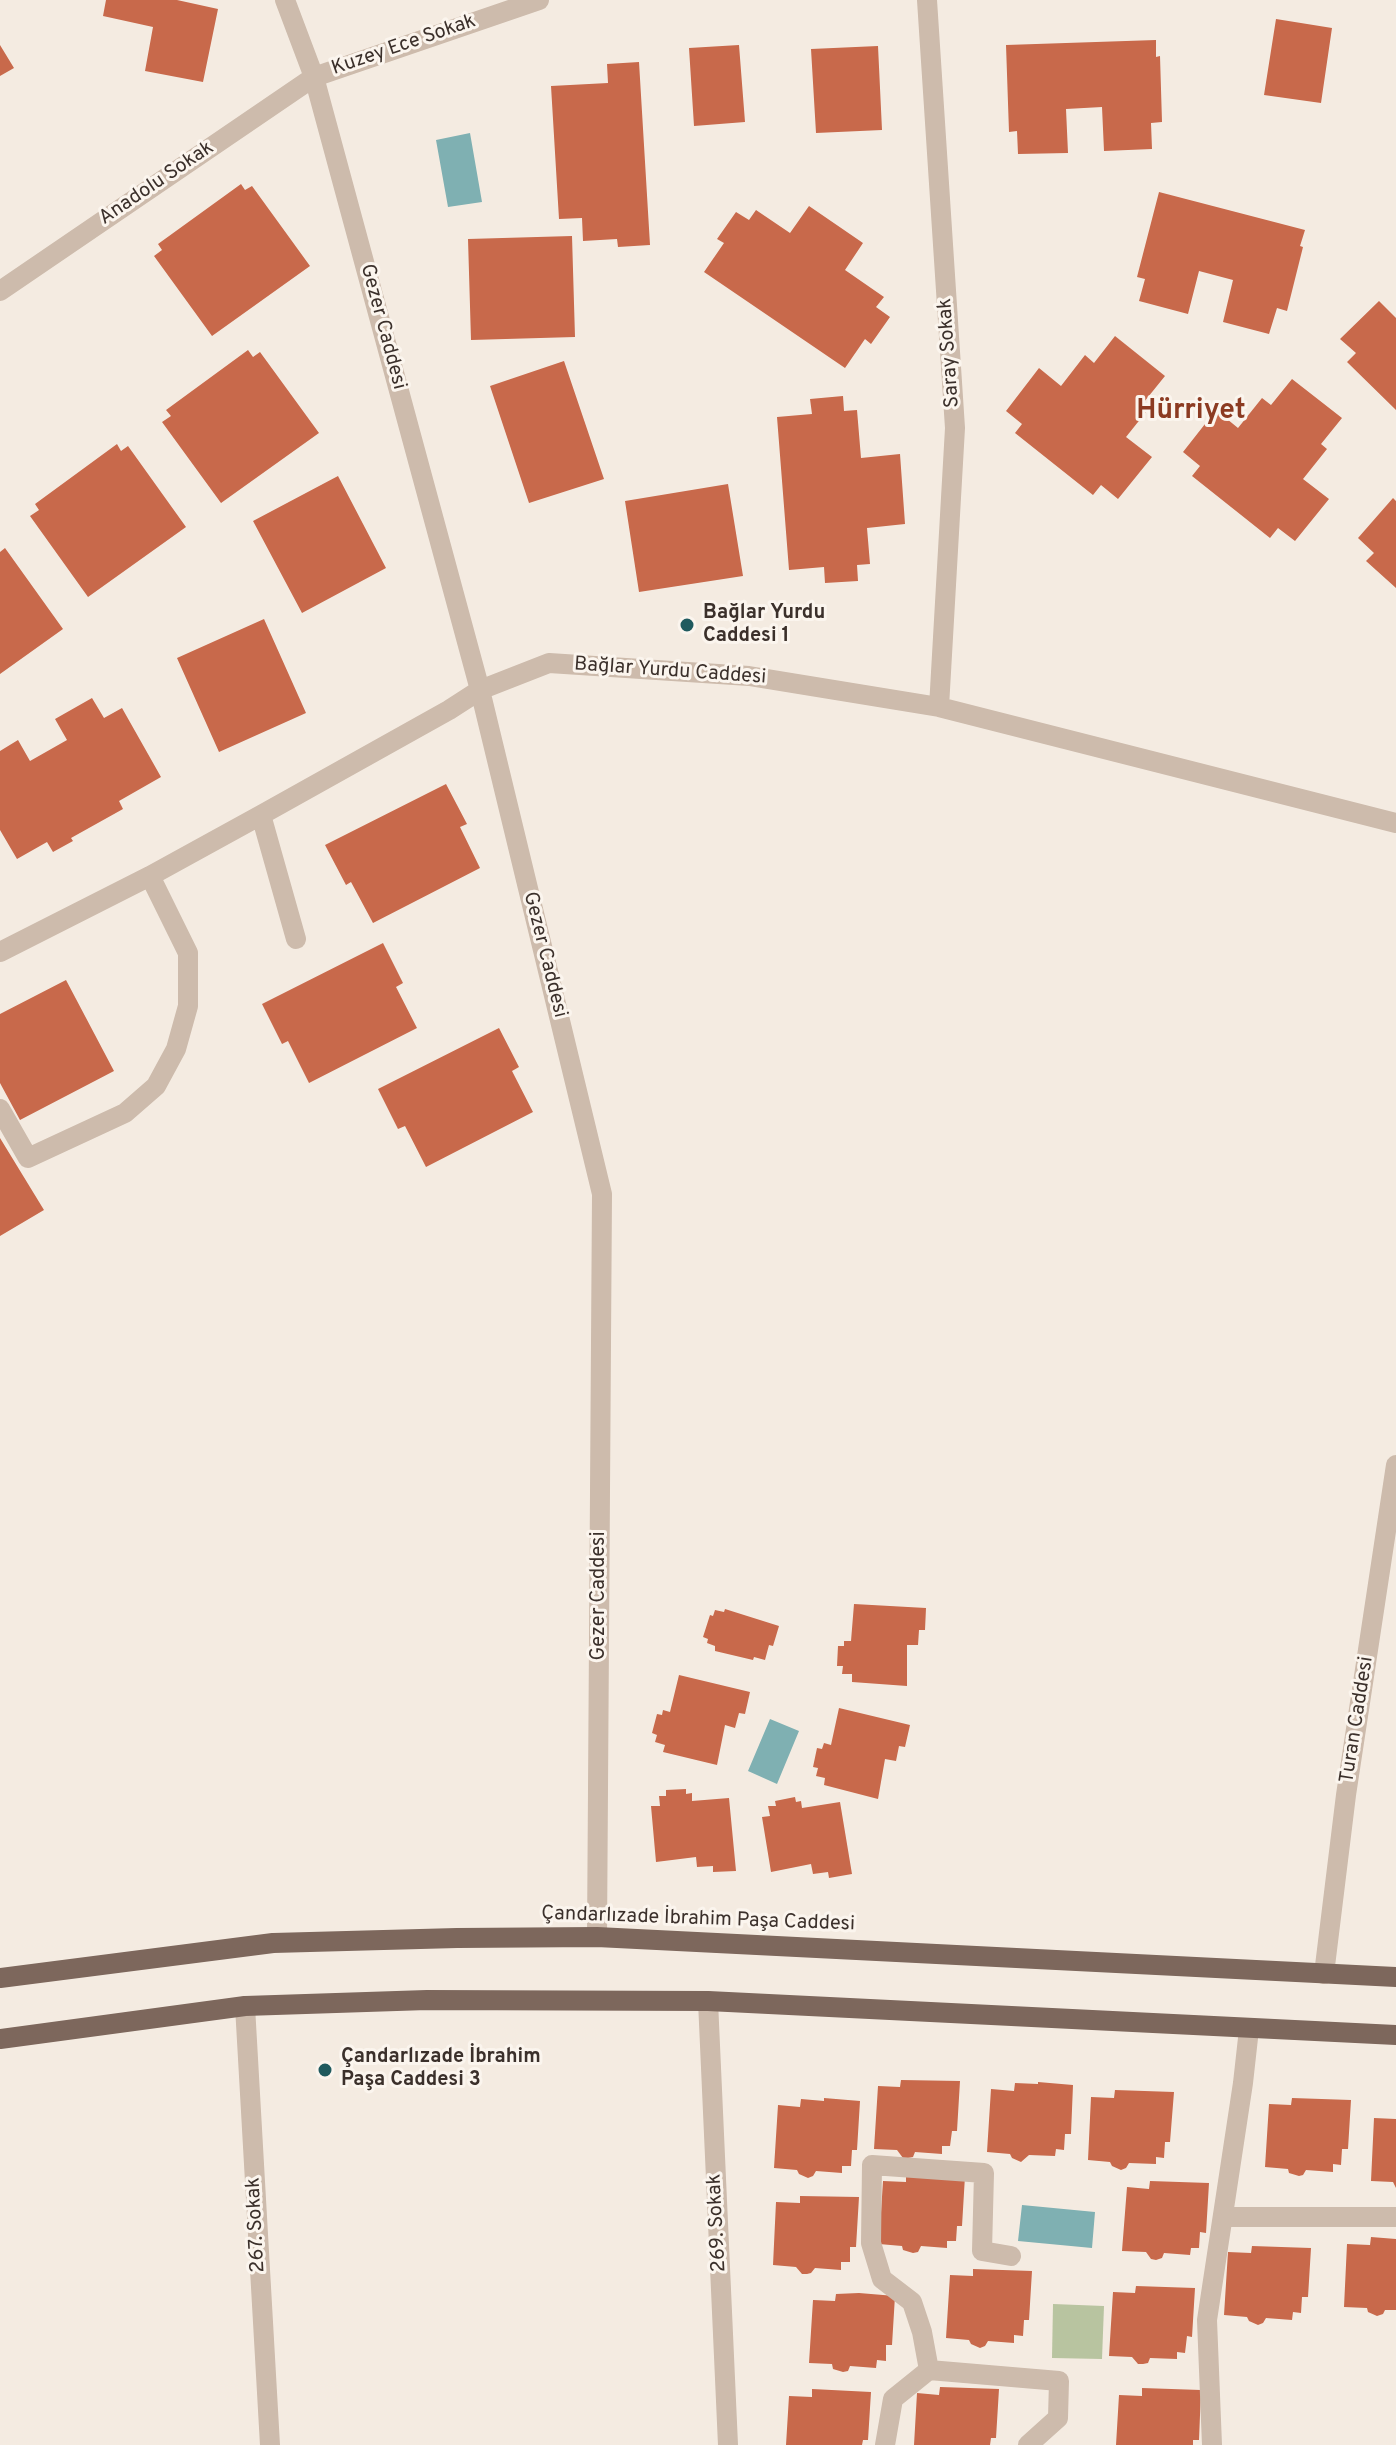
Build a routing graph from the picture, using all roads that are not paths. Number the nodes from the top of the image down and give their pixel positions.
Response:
1 (285, 0) edge
2 (539, 0) edge
3 (927, 0) edge
4 (314, 77) junction
5 (0, 291) edge
6 (480, 690) junction
7 (939, 707) junction
8 (261, 815) junction
9 (1396, 823) edge
10 (150, 876) junction
11 (296, 939) dead end
12 (0, 952) edge
13 (0, 1109) edge
14 (1396, 1465) edge
15 (597, 1937) junction
16 (1324, 1974) junction
17 (1396, 1977) edge
18 (0, 1978) edge
19 (708, 2001) junction
20 (245, 2006) junction
21 (1249, 2029) junction
22 (1396, 2035) edge
23 (0, 2039) edge
24 (1223, 2217) junction
25 (1396, 2217) edge
26 (1011, 2256) dead end
27 (929, 2370) junction
28 (270, 2445) edge
29 (728, 2445) edge
30 (885, 2445) edge
31 (1028, 2445) edge
32 (1212, 2445) edge

1 - 4 street, Gezer Caddesi
2 - 4 street, Kuzey Ece Sokak
3 - 7 street, Saray Sokak
4 - 5 street, Anadolu Sokak
4 - 6 street, Gezer Caddesi
6 - 7 street, Bağlar Yurdu Caddesi
6 - 8 street, Bağlar Yurdu Caddesi
6 - 15 street, Gezer Caddesi
7 - 9 street, Bağlar Yurdu Caddesi
8 - 10 street, Bağlar Yurdu Caddesi
8 - 11 street
10 - 12 street, Bağlar Yurdu Caddesi
10 - 13 street
14 - 16 street, Turan Caddesi
15 - 16 main road, Çandarlızade İbrahim Paşa Caddesi
15 - 18 main road, Çandarlızade İbrahim Paşa Caddesi
16 - 17 main road, Çandarlızade İbrahim Paşa Caddesi
19 - 20 main road
19 - 21 main road
19 - 29 street, 269. Sokak
20 - 23 main road
20 - 28 street, 267. Sokak
21 - 22 main road
21 - 24 street
24 - 25 street
24 - 32 street
26 - 27 street
27 - 30 street
27 - 31 street

